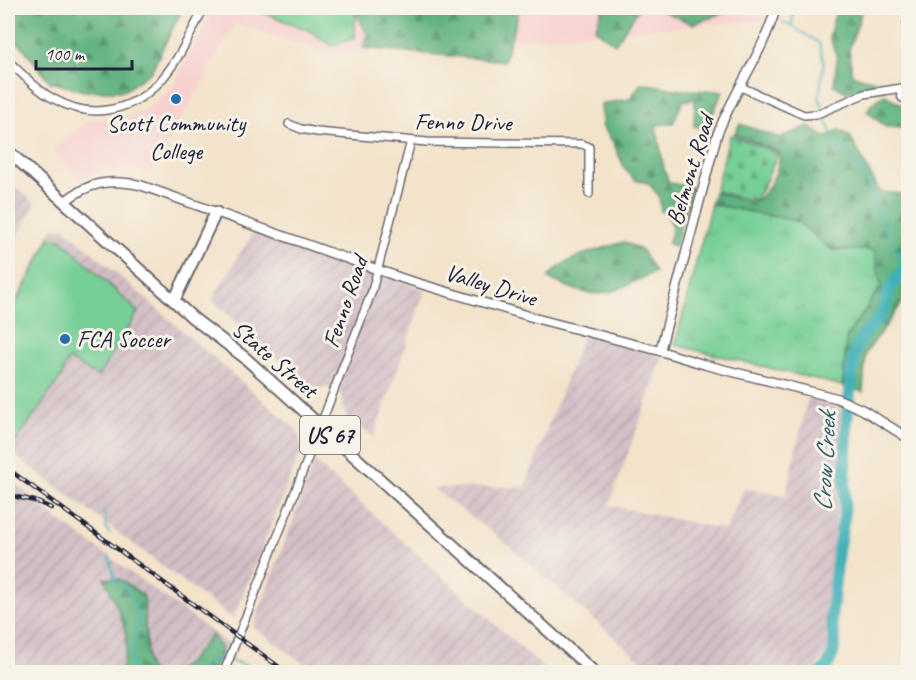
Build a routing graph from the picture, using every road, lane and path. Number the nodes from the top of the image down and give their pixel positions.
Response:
1 (204, 8) edge
2 (776, 8) edge
3 (8, 61) edge
4 (741, 87) junction
5 (909, 87) edge
6 (899, 89) junction
7 (909, 99) edge
8 (289, 123) dead end
9 (411, 141) junction
10 (8, 152) edge
11 (589, 194) dead end
12 (64, 202) junction
13 (216, 213) junction
14 (378, 269) junction
15 (174, 301) junction
16 (660, 351) junction
17 (321, 426) junction
18 (909, 438) edge
19 (224, 672) edge
20 (594, 672) edge

1 - 3 street
2 - 4 street, Belmont Road
4 - 6 street
4 - 16 street, Belmont Road
5 - 6 street
6 - 7 street
8 - 9 street, Fenno Drive
9 - 11 street, Fenno Drive
9 - 14 street, Fenno Road
10 - 12 main road, State Street / US 67
12 - 13 street, Valley Drive
12 - 15 main road, State Street / US 67
13 - 14 street, Valley Drive
13 - 15 main road
14 - 16 street, Valley Drive
14 - 17 street, Fenno Road
15 - 17 main road, State Street / US 67
16 - 18 street, Valley Drive
17 - 19 street, Fenno Road
17 - 20 main road, State Street / US 67

